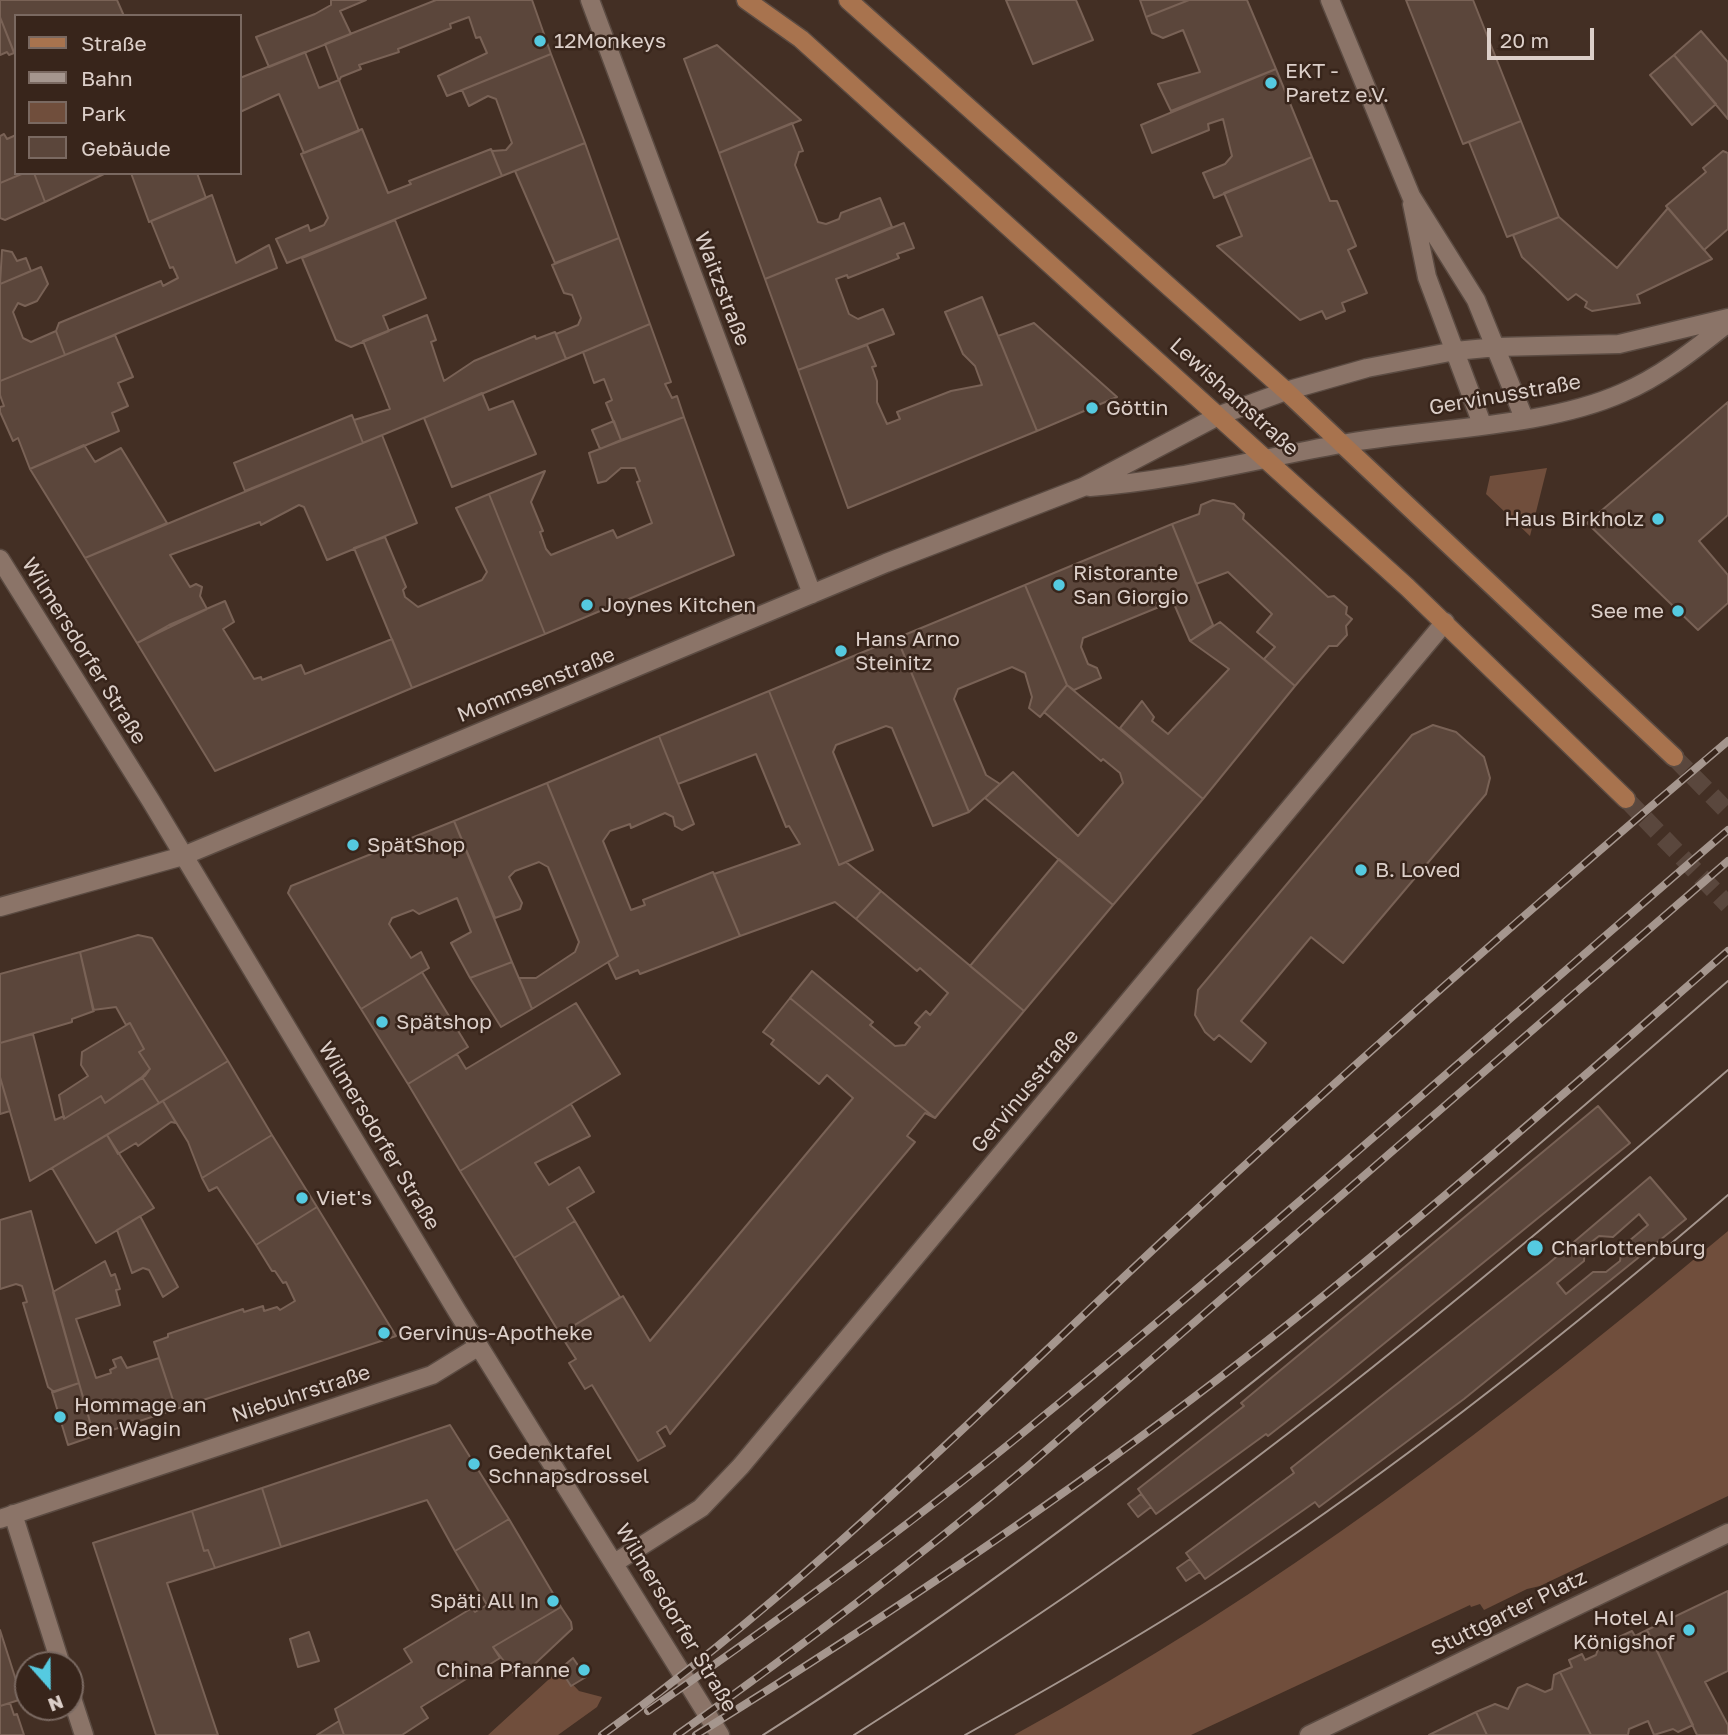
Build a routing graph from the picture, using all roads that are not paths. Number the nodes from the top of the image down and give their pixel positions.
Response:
1 (590, 0) edge
2 (746, 0) edge
3 (771, 0) edge
4 (848, 0) edge
5 (1330, 0) edge
6 (802, 38) junction
7 (1411, 197) junction
8 (1728, 320) edge
9 (1497, 347) junction
10 (1455, 351) junction
11 (1286, 391) junction
12 (1220, 415) junction
13 (1524, 418) junction
14 (1482, 424) junction
15 (1342, 444) junction
16 (1269, 459) junction
17 (1083, 487) junction
18 (0, 559) edge
19 (812, 594) junction
20 (1446, 622) junction
21 (1674, 757) tunnel mouth
22 (1626, 799) tunnel mouth
23 (183, 856) junction
24 (0, 907) edge
25 (479, 1346) junction
26 (6, 1516) edge
27 (1728, 1533) edge
28 (616, 1562) junction
29 (56, 1651) edge
30 (720, 1735) edge
31 (1309, 1735) edge

1 - 19 street, Waitzstraße
2 - 6 main road, Lewishamstraße
3 - 6 main road, Lewishamstraße
4 - 11 main road, Lewishamstraße
5 - 7 street
6 - 12 main road, Lewishamstraße
7 - 9 street
7 - 10 street
8 - 9 street, Gervinusstraße
8 - 13 street, Gervinusstraße
9 - 10 street, Gervinusstraße
9 - 13 street
10 - 11 street, Gervinusstraße
10 - 14 street
11 - 12 street, Mommsenstraße
11 - 15 main road, Lewishamstraße
12 - 16 main road, Lewishamstraße
12 - 17 street, Mommsenstraße
13 - 14 street, Gervinusstraße
14 - 15 street, Gervinusstraße
15 - 16 street, Gervinusstraße
15 - 21 main road, Lewishamstraße
16 - 17 street, Mommsenstraße
16 - 20 main road, Lewishamstraße
17 - 19 street, Mommsenstraße
18 - 23 street, Wilmersdorfer Straße
19 - 23 street, Mommsenstraße
20 - 22 main road, Lewishamstraße
20 - 28 street, Gervinusstraße
23 - 24 street, Mommsenstraße
23 - 25 street, Wilmersdorfer Straße
25 - 26 street, Niebuhrstraße
25 - 28 street, Wilmersdorfer Straße
26 - 29 street, Niebuhrstraße
27 - 31 street, Stuttgarter Platz
28 - 30 street, Wilmersdorfer Straße

